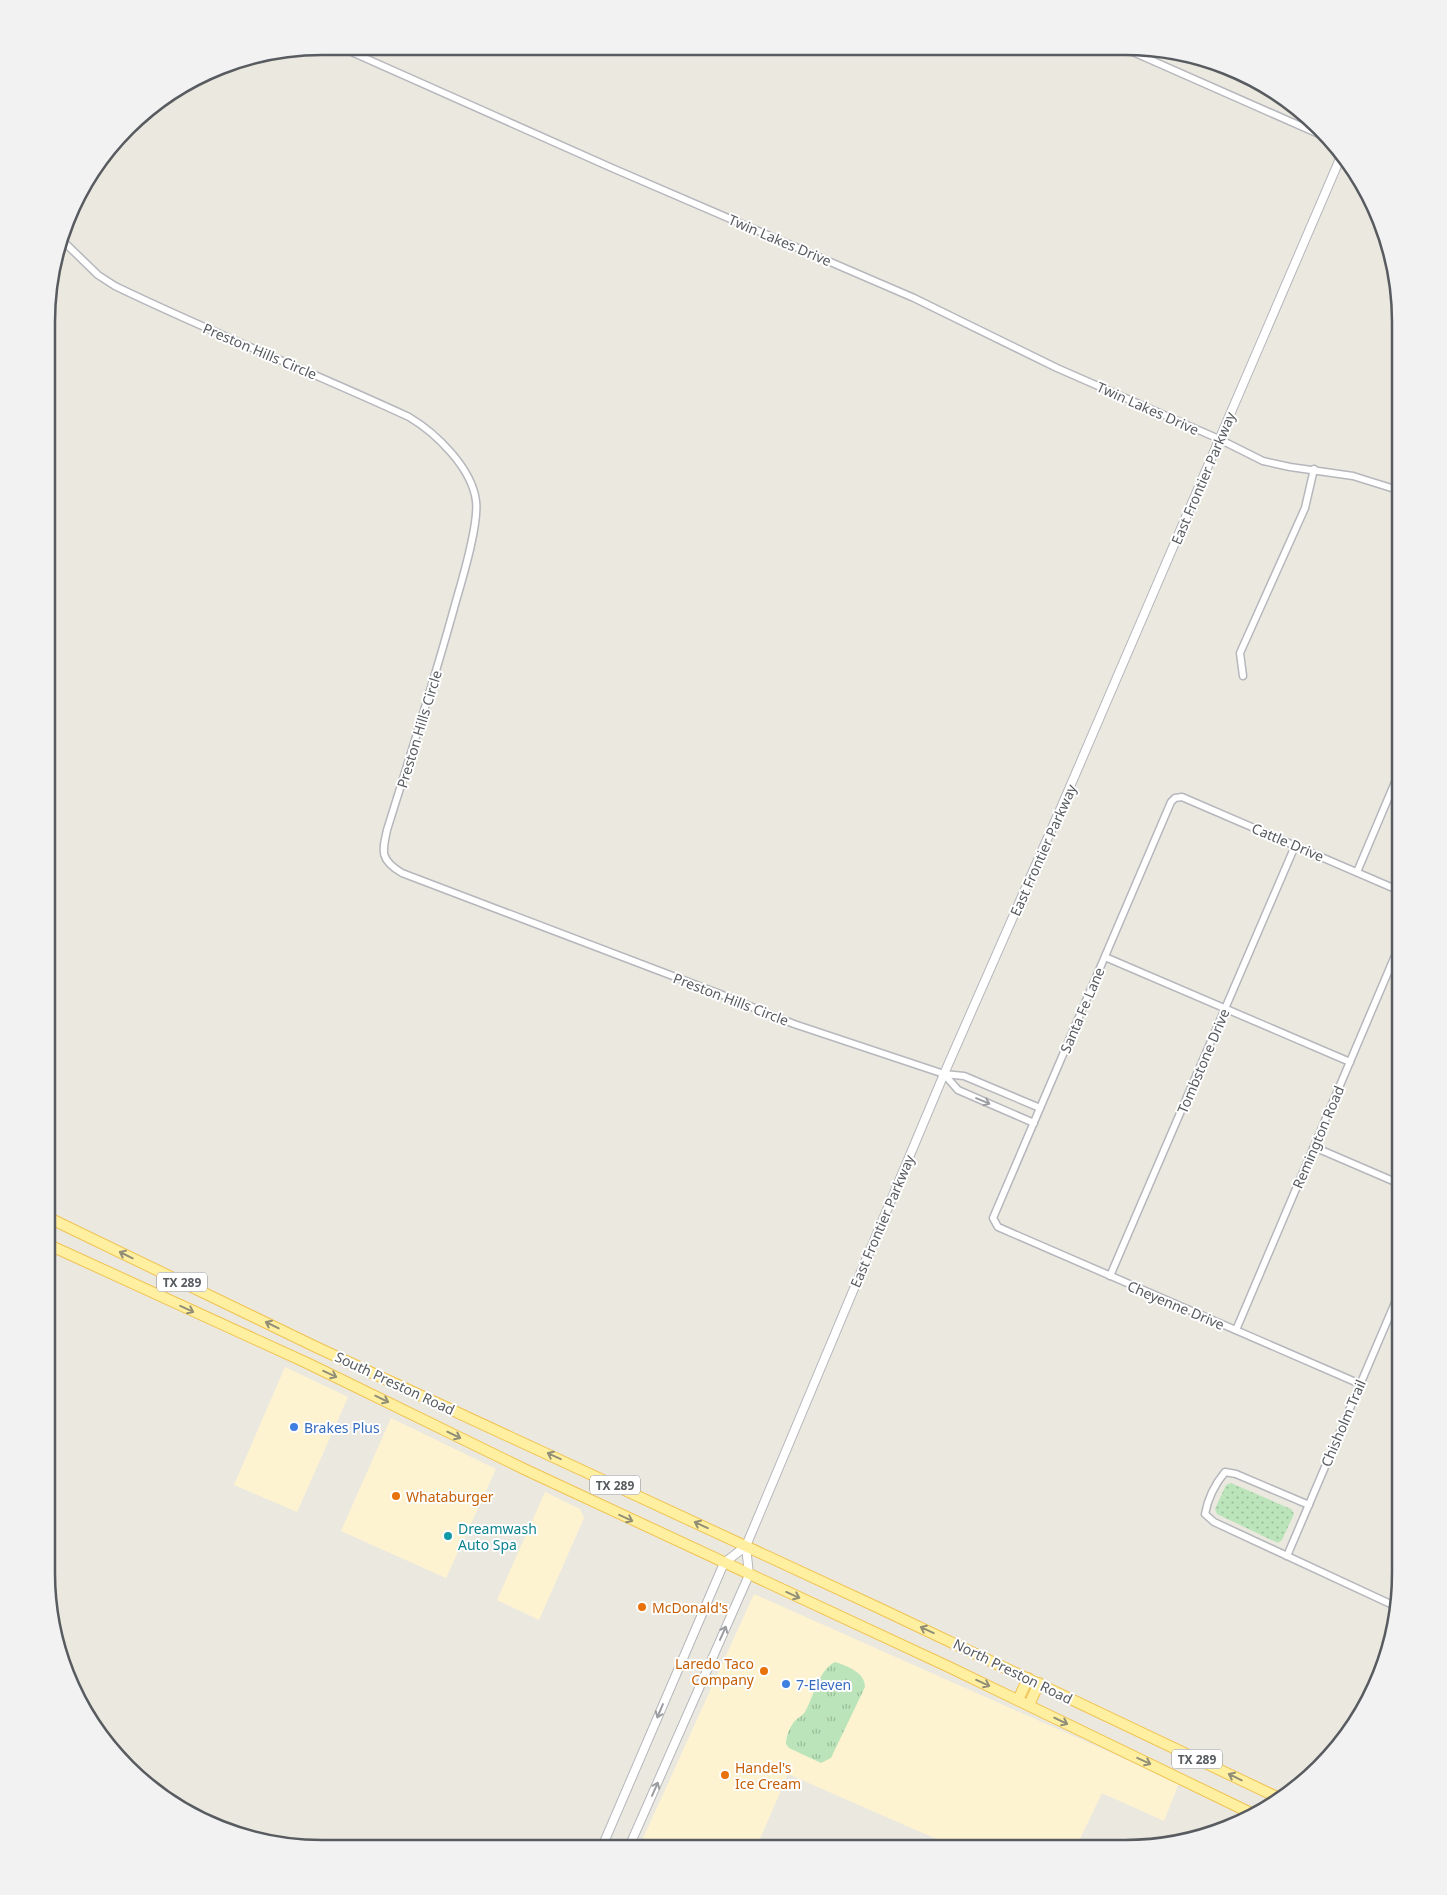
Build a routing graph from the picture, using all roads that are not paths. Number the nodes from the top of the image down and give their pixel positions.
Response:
1 (358, 55) edge
2 (1144, 56) edge
3 (1312, 131) edge
4 (1339, 162) edge
5 (67, 244) edge
6 (1219, 439) junction
7 (1314, 469) junction
8 (1392, 488) edge
9 (1243, 676) dead end
10 (1392, 787) edge
11 (1176, 798) joint
12 (1295, 846) junction
13 (1357, 872) junction
14 (1392, 887) edge
15 (1105, 957) junction
16 (1392, 963) edge
17 (1226, 1008) junction
18 (1350, 1062) junction
19 (944, 1074) junction
20 (1040, 1108) junction
21 (1034, 1123) junction
22 (1314, 1147) junction
23 (1392, 1181) edge
24 (55, 1221) edge
25 (994, 1223) joint
26 (55, 1248) edge
27 (1110, 1276) junction
28 (1392, 1310) edge
29 (1236, 1330) junction
30 (1360, 1384) junction
31 (1309, 1505) junction
32 (746, 1546) junction
33 (1287, 1556) junction
34 (724, 1563) junction
35 (748, 1575) junction
36 (1390, 1604) edge
37 (1028, 1678) junction
38 (1039, 1683) junction
39 (1018, 1700) junction
40 (1029, 1705) junction
41 (1273, 1795) edge
42 (1246, 1811) edge
43 (605, 1840) edge
44 (632, 1840) edge

1 - 6 street, Twin Lakes Drive
2 - 3 street
4 - 6 street, East Frontier Parkway
5 - 19 street, Preston Hills Circle
6 - 7 street, Twin Lakes Drive
6 - 19 street, East Frontier Parkway
7 - 8 street, Twin Lakes Drive
7 - 9 street
10 - 13 street
11 - 12 street, Cattle Drive
11 - 15 street, Santa Fe Lane
12 - 13 street, Cattle Drive
12 - 17 street, Tombstone Drive
13 - 14 street, Cattle Drive
15 - 17 street
15 - 20 street, Santa Fe Lane
16 - 18 street, Remington Road
17 - 18 street
17 - 27 street, Tombstone Drive
18 - 22 street, Remington Road
19 - 20 street, Preston Hills Circle
19 -> 21 street
19 - 32 street, East Frontier Parkway
20 - 21 street, Santa Fe Lane
21 - 25 street, Santa Fe Lane
22 - 23 street
22 - 29 street, Remington Road
32 -> 24 main road, South Preston Road / TX 289
25 - 27 street, Cheyenne Drive
26 -> 34 main road, South Preston Road / TX 289
27 - 29 street, Cheyenne Drive
28 - 30 street, Chisholm Trail
29 - 30 street, Cheyenne Drive
30 - 31 street, Chisholm Trail
31 - 33 street, Chisholm Trail
31 - 33 street
32 - 34 street
32 - 35 street
37 -> 32 main road, North Preston Road / TX 289
33 - 36 street
34 - 35 main road, North Preston Road / TX 289
34 -> 43 street
35 -> 39 main road, North Preston Road / TX 289
44 -> 35 street
37 - 38 main road, North Preston Road / TX 289
37 - 39 main road
38 - 40 main road
41 -> 38 main road, North Preston Road / TX 289
39 - 40 main road, North Preston Road / TX 289
40 -> 42 main road, North Preston Road / TX 289

